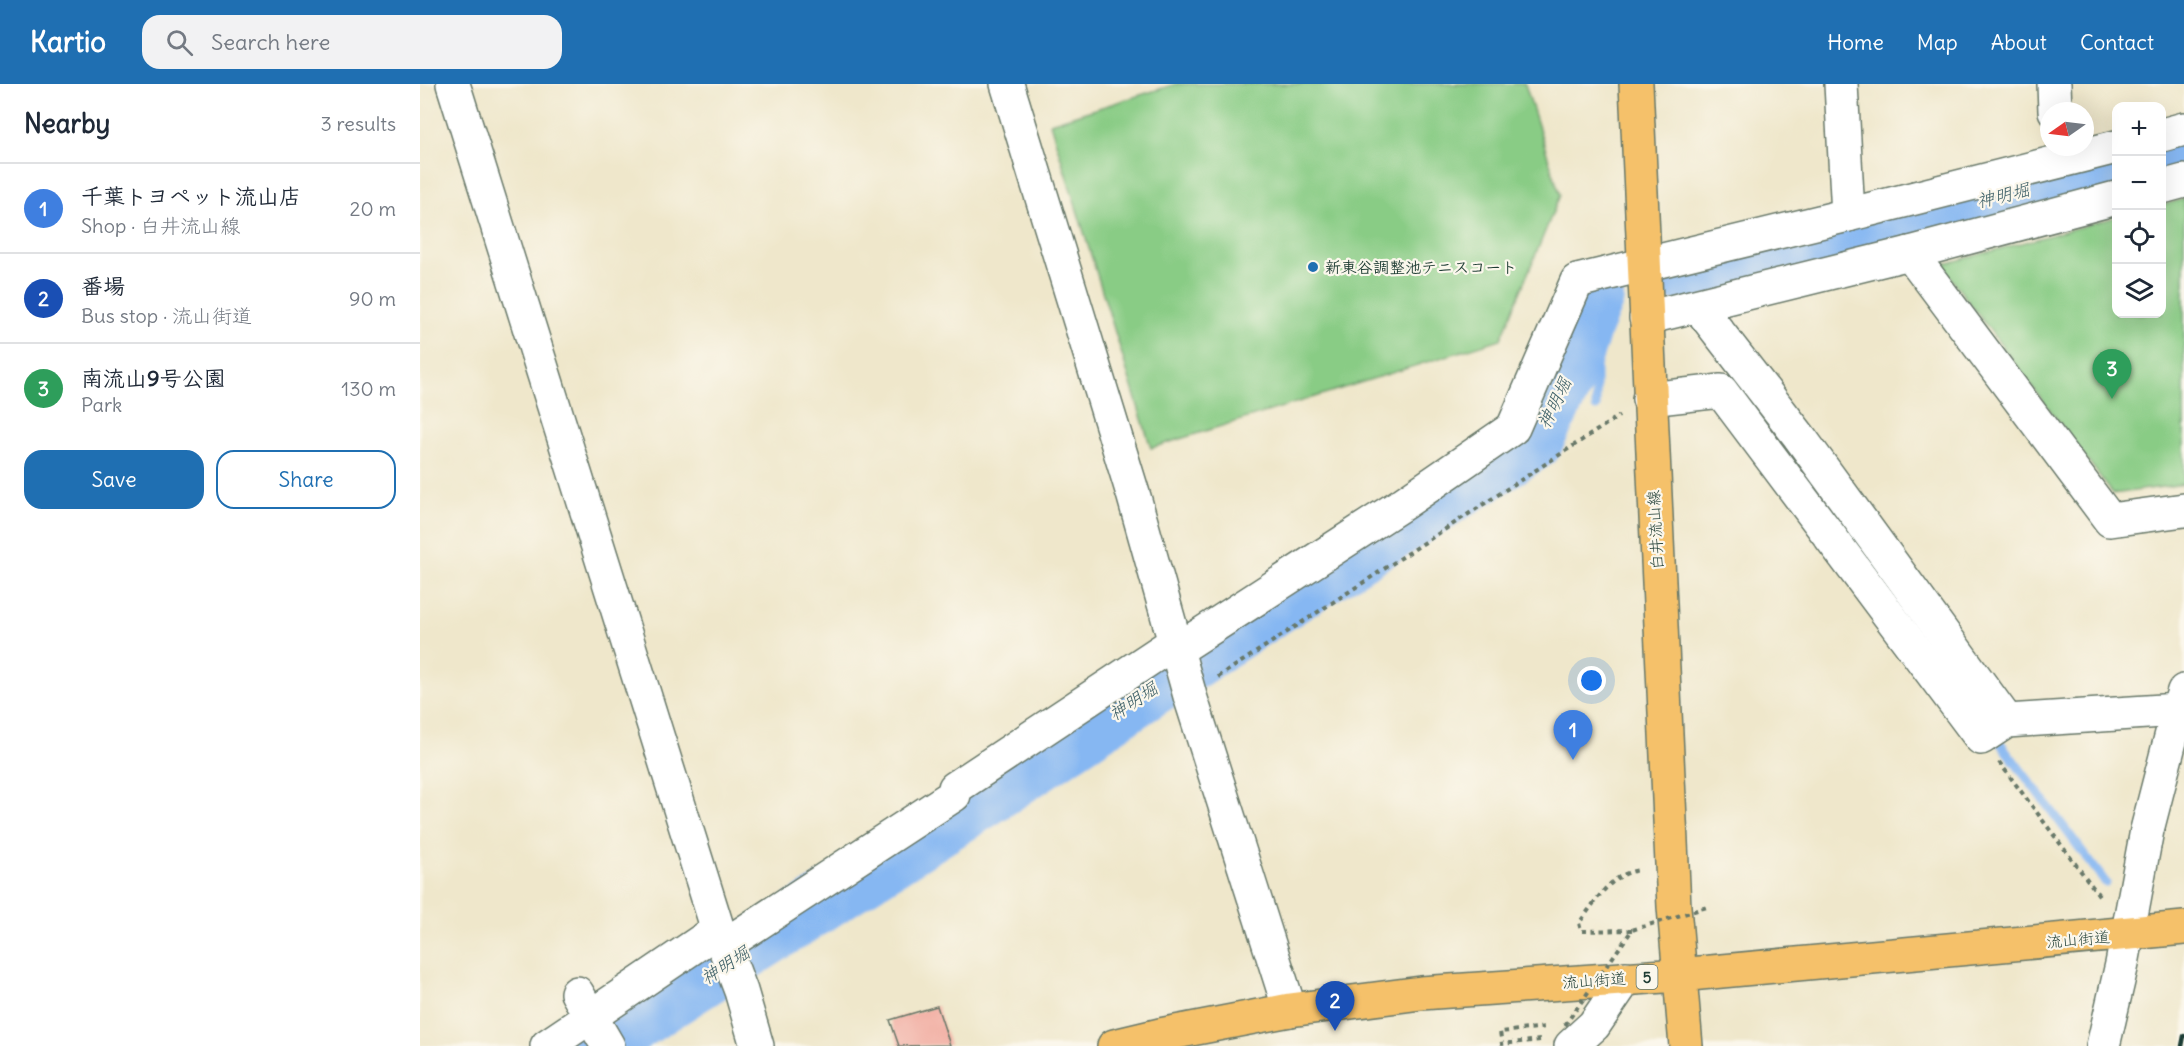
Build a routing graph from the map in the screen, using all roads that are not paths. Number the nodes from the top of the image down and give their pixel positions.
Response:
1 (453, 84) edge
2 (1007, 84) edge
3 (1636, 84) edge
4 (1841, 84) edge
5 (2054, 84) edge
6 (2055, 102) edge
7 (2184, 129) edge
8 (2166, 134) edge
9 (2112, 148) edge
10 (2094, 150) edge
11 (2054, 156) edge
12 (2184, 181) edge
13 (2166, 186) edge
14 (2112, 199) edge
15 (1848, 216) junction
16 (1910, 253) junction
17 (1644, 264) junction
18 (1698, 306) junction
19 (1646, 318) junction
20 (1649, 399) junction
21 (2184, 510) edge
22 (1177, 648) junction
23 (2181, 700) edge
24 (1994, 729) junction
25 (2184, 928) edge
26 (2128, 934) junction
27 (722, 938) junction
28 (1679, 975) junction
29 (1626, 978) junction
30 (1290, 1010) junction
31 (594, 1021) edge
32 (1557, 1043) edge
33 (547, 1046) edge
34 (757, 1046) edge
35 (1114, 1046) edge
36 (1686, 1046) edge
37 (2103, 1046) edge

1 - 27 street
2 - 22 street
3 - 17 main road, 白井流山線
4 - 15 street
5 - 6 street
7 - 8 street
9 - 10 street
11 - 15 street
12 - 13 street
14 - 16 street
15 - 17 street
16 - 18 street
16 - 21 street
17 - 19 main road, 白井流山線
17 - 22 street
18 - 19 street
18 - 24 street
19 - 20 main road, 白井流山線
20 - 24 street
20 - 28 main road, 白井流山線
22 - 27 street
22 - 30 street
23 - 24 street
23 - 26 street
25 - 26 main road, 流山街道 / 5
26 - 28 main road, 流山街道 / 5
26 - 37 street
27 - 31 street
27 - 34 street
28 - 29 main road, 流山街道 / 5
28 - 36 main road, 白井流山線
29 - 30 main road, 流山街道 / 5
29 - 32 street
30 - 35 main road, 流山街道 / 5
31 - 33 street

